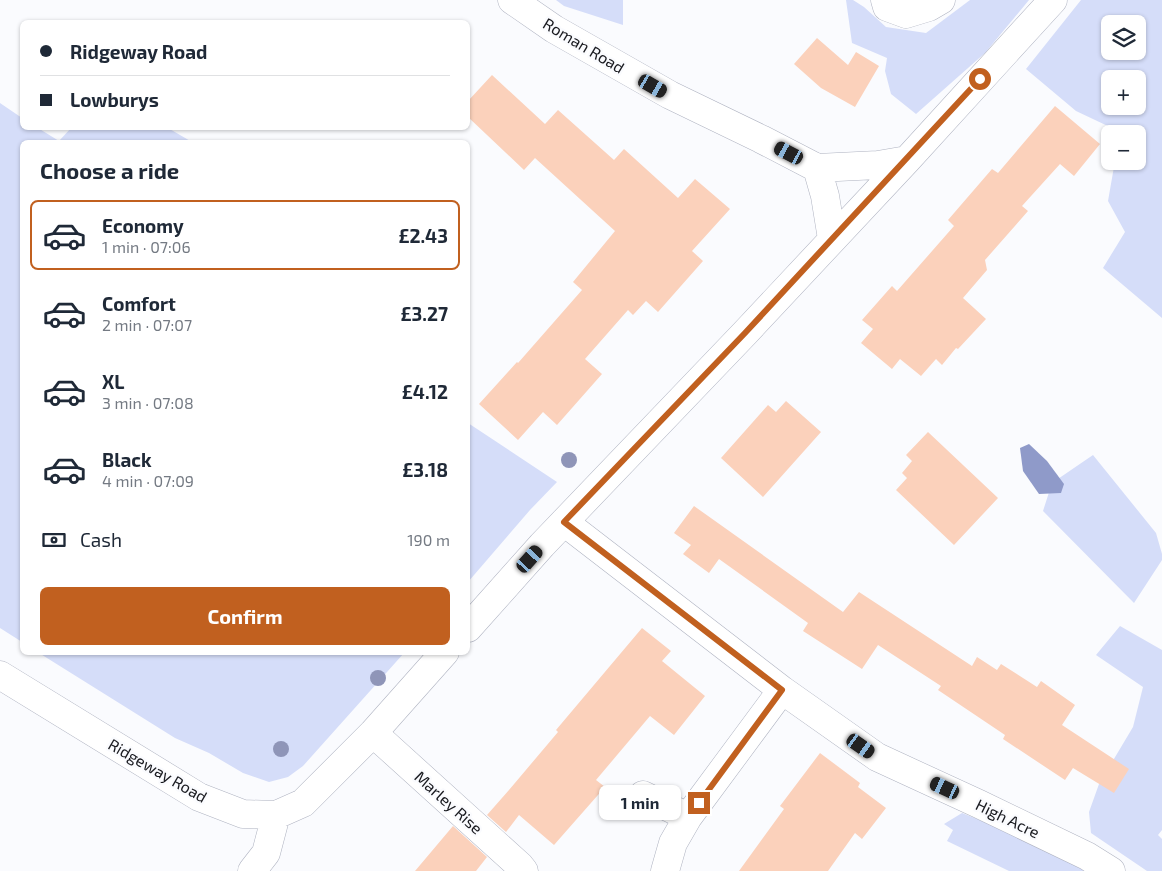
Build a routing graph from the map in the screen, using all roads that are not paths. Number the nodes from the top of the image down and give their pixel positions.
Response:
1 (512, 0) edge
2 (885, 0) edge
3 (940, 0) edge
4 (1052, 0) edge
5 (907, 160) junction
6 (817, 168) junction
7 (832, 239) junction
8 (564, 522) junction
9 (470, 626) edge
10 (442, 655) edge
11 (0, 675) edge
12 (782, 690) junction
13 (373, 733) junction
14 (643, 795) dead end
15 (276, 815) junction
16 (688, 817) junction
17 (252, 871) edge
18 (524, 871) edge
19 (665, 871) edge
20 (1111, 871) edge

1 - 6 street, Roman Road
2 - 3 street
4 - 5 street
5 - 6 street
5 - 7 street
6 - 7 street
7 - 8 street
8 - 9 street
8 - 12 street, High Acre
10 - 13 street, Ridgeway Road
11 - 15 street, Ridgeway Road
12 - 16 street
12 - 20 street, High Acre
13 - 15 street, Ridgeway Road
13 - 18 street, Marley Rise
14 - 16 street
15 - 17 street
16 - 19 street

